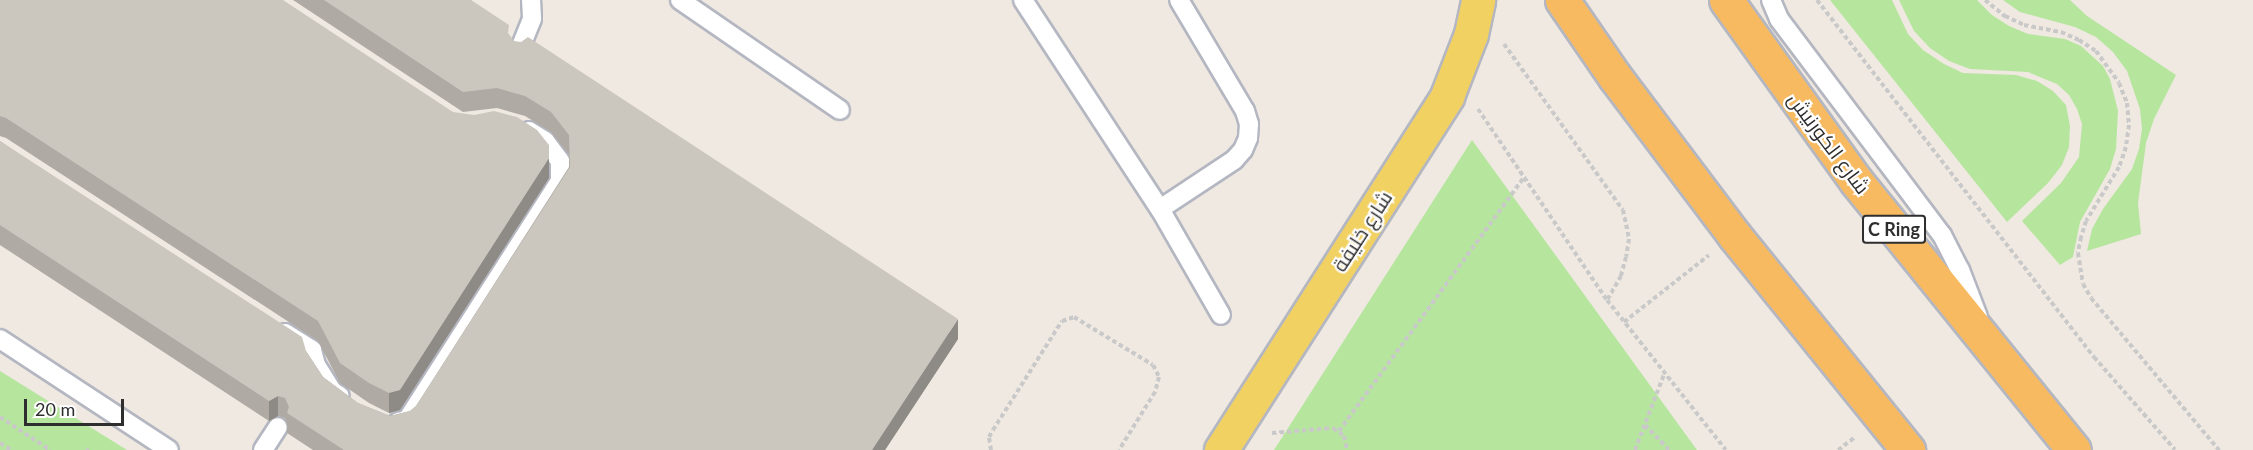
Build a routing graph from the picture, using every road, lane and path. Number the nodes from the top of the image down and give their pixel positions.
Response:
1 (531, 0) edge
2 (680, 0) edge
3 (1023, 0) edge
4 (1179, 0) edge
5 (1478, 0) edge
6 (1562, 0) edge
7 (1726, 0) edge
8 (1771, 0) edge
9 (1817, 0) edge
10 (1985, 0) edge
11 (519, 51) edge
12 (1511, 54) dead end
13 (1472, 99) dead end
14 (840, 110) dead end
15 (512, 124) edge
16 (1524, 177) junction
17 (1160, 209) junction
18 (1734, 235) junction
19 (1607, 300) junction
20 (1221, 315) dead end
21 (1624, 322) junction
22 (273, 325) edge
23 (0, 339) edge
24 (1986, 345) junction
25 (1665, 372) junction
26 (356, 407) edge
27 (0, 417) edge
28 (380, 421) edge
29 (1645, 425) junction
30 (278, 427) dead end
31 (1339, 431) junction
32 (1266, 434) dead end
33 (0, 443) edge
34 (11, 450) edge
35 (50, 450) edge
36 (169, 450) edge
37 (263, 450) edge
38 (991, 450) edge
39 (1119, 450) edge
40 (1221, 450) edge
41 (1347, 450) edge
42 (1635, 450) edge
43 (1669, 450) edge
44 (1726, 450) edge
45 (1908, 450) edge
46 (2074, 450) edge
47 (2175, 450) edge
48 (2219, 450) edge

1 - 11 lane
2 - 14 lane
3 - 17 lane
4 - 17 lane
5 - 40 main road, شارع خليفة
6 - 18 highway
7 - 24 highway, شارع الكورنيش / C Ring
8 - 24 lane
9 - 47 path
10 - 48 path
12 - 19 path
13 - 16 path
15 - 28 lane
16 - 19 path
16 - 31 path
17 - 20 lane
18 - 21 path
18 - 45 highway
19 - 21 path
21 - 25 path
22 - 26 lane
23 - 36 lane
24 - 46 highway, شارع الكورنيش / C Ring
25 - 29 path
25 - 44 path
27 - 35 path
29 - 42 path
29 - 43 path
30 - 37 lane
31 - 32 path
31 - 41 path
33 - 34 path
38 - 39 path

